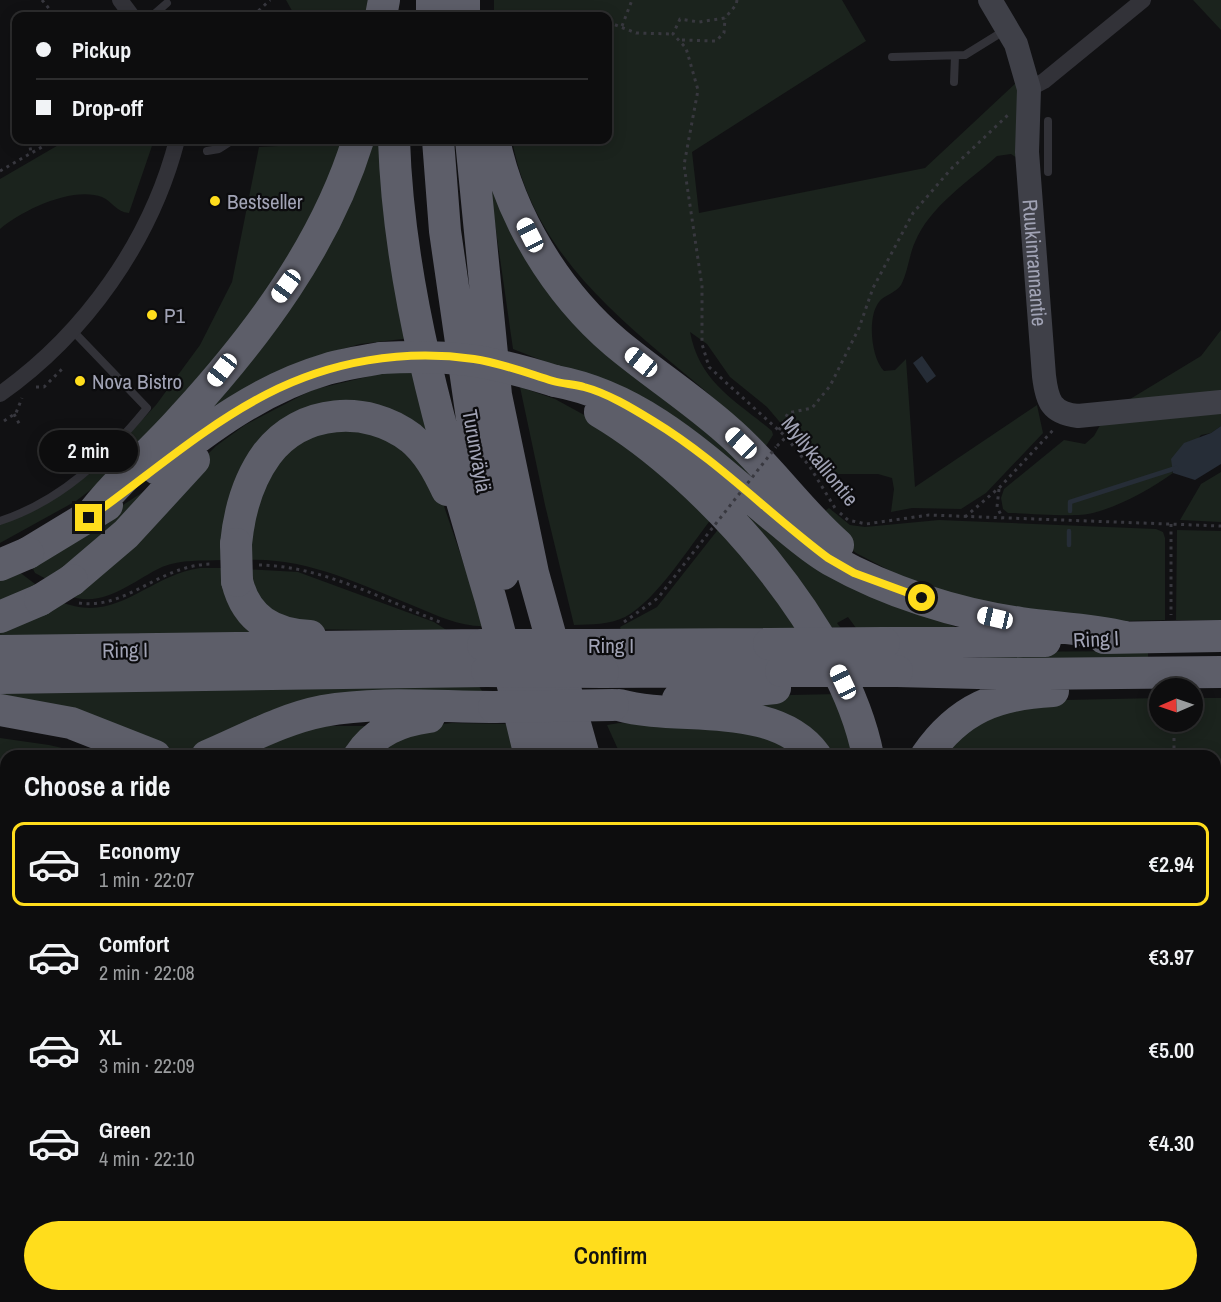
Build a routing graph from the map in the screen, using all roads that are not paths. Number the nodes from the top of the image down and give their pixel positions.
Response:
1 (990, 0) edge
2 (1143, 0) edge
3 (167, 3) dead end
4 (157, 12) edge
5 (1007, 29) junction
6 (955, 56) junction
7 (892, 57) dead end
8 (954, 82) dead end
9 (1029, 93) junction
10 (1048, 121) dead end
11 (176, 144) edge
12 (227, 144) edge
13 (357, 144) edge
14 (394, 144) edge
15 (438, 144) edge
16 (471, 144) edge
17 (495, 144) edge
18 (207, 151) dead end
19 (1037, 151) junction
20 (1048, 172) dead end
21 (488, 311) junction
22 (72, 330) junction
23 (555, 381) junction
24 (0, 394) edge
25 (1221, 402) edge
26 (244, 407) junction
27 (89, 518) junction
28 (0, 521) edge
29 (469, 527) junction
30 (14, 559) edge
31 (891, 587) junction
32 (0, 617) edge
33 (1221, 636) edge
34 (1125, 637) junction
35 (379, 648) junction
36 (0, 651) edge
37 (485, 658) junction
38 (779, 667) junction
39 (1221, 672) edge
40 (1136, 674) junction
41 (0, 678) edge
42 (616, 705) junction
43 (479, 707) junction
44 (0, 710) edge
45 (0, 728) edge
46 (110, 750) edge
47 (141, 750) edge
48 (221, 750) edge
49 (364, 750) edge
50 (528, 750) edge
51 (552, 750) edge
52 (582, 750) edge
53 (603, 750) edge
54 (810, 750) edge
55 (866, 750) edge
56 (931, 750) edge

1 - 5 street, Ruukinrannantie
2 - 9 street
3 - 4 lane
5 - 6 lane
5 - 9 street, Ruukinrannantie
6 - 7 lane
6 - 8 lane
9 - 19 street, Ruukinrannantie
10 - 19 lane
11 - 22 street
12 - 18 lane
13 - 27 highway
14 - 29 highway
15 - 51 highway, Turunväylä
16 - 21 highway, Turunväylä
17 - 31 highway
19 - 20 lane
19 - 25 street, Ruukinrannantie
21 - 52 highway, Turunväylä
21 - 53 highway
22 - 24 street
22 - 28 lane
23 - 26 highway, bridge
23 - 31 highway
23 - 55 highway
26 - 27 highway
26 - 32 highway, bridge
27 - 30 highway
29 - 35 highway, bridge
29 - 50 highway
31 - 34 highway
33 - 34 highway, Ring I
34 - 38 highway, Ring I, bridge
35 - 36 highway, Ring I
35 - 37 highway, Ring I
37 - 38 highway, Ring I, bridge
37 - 41 highway, Ring I
38 - 40 highway, Ring I
38 - 42 highway
39 - 40 highway, Ring I
40 - 56 highway
42 - 43 highway, bridge
42 - 54 highway
43 - 48 highway
43 - 49 highway
44 - 47 highway
45 - 46 highway

